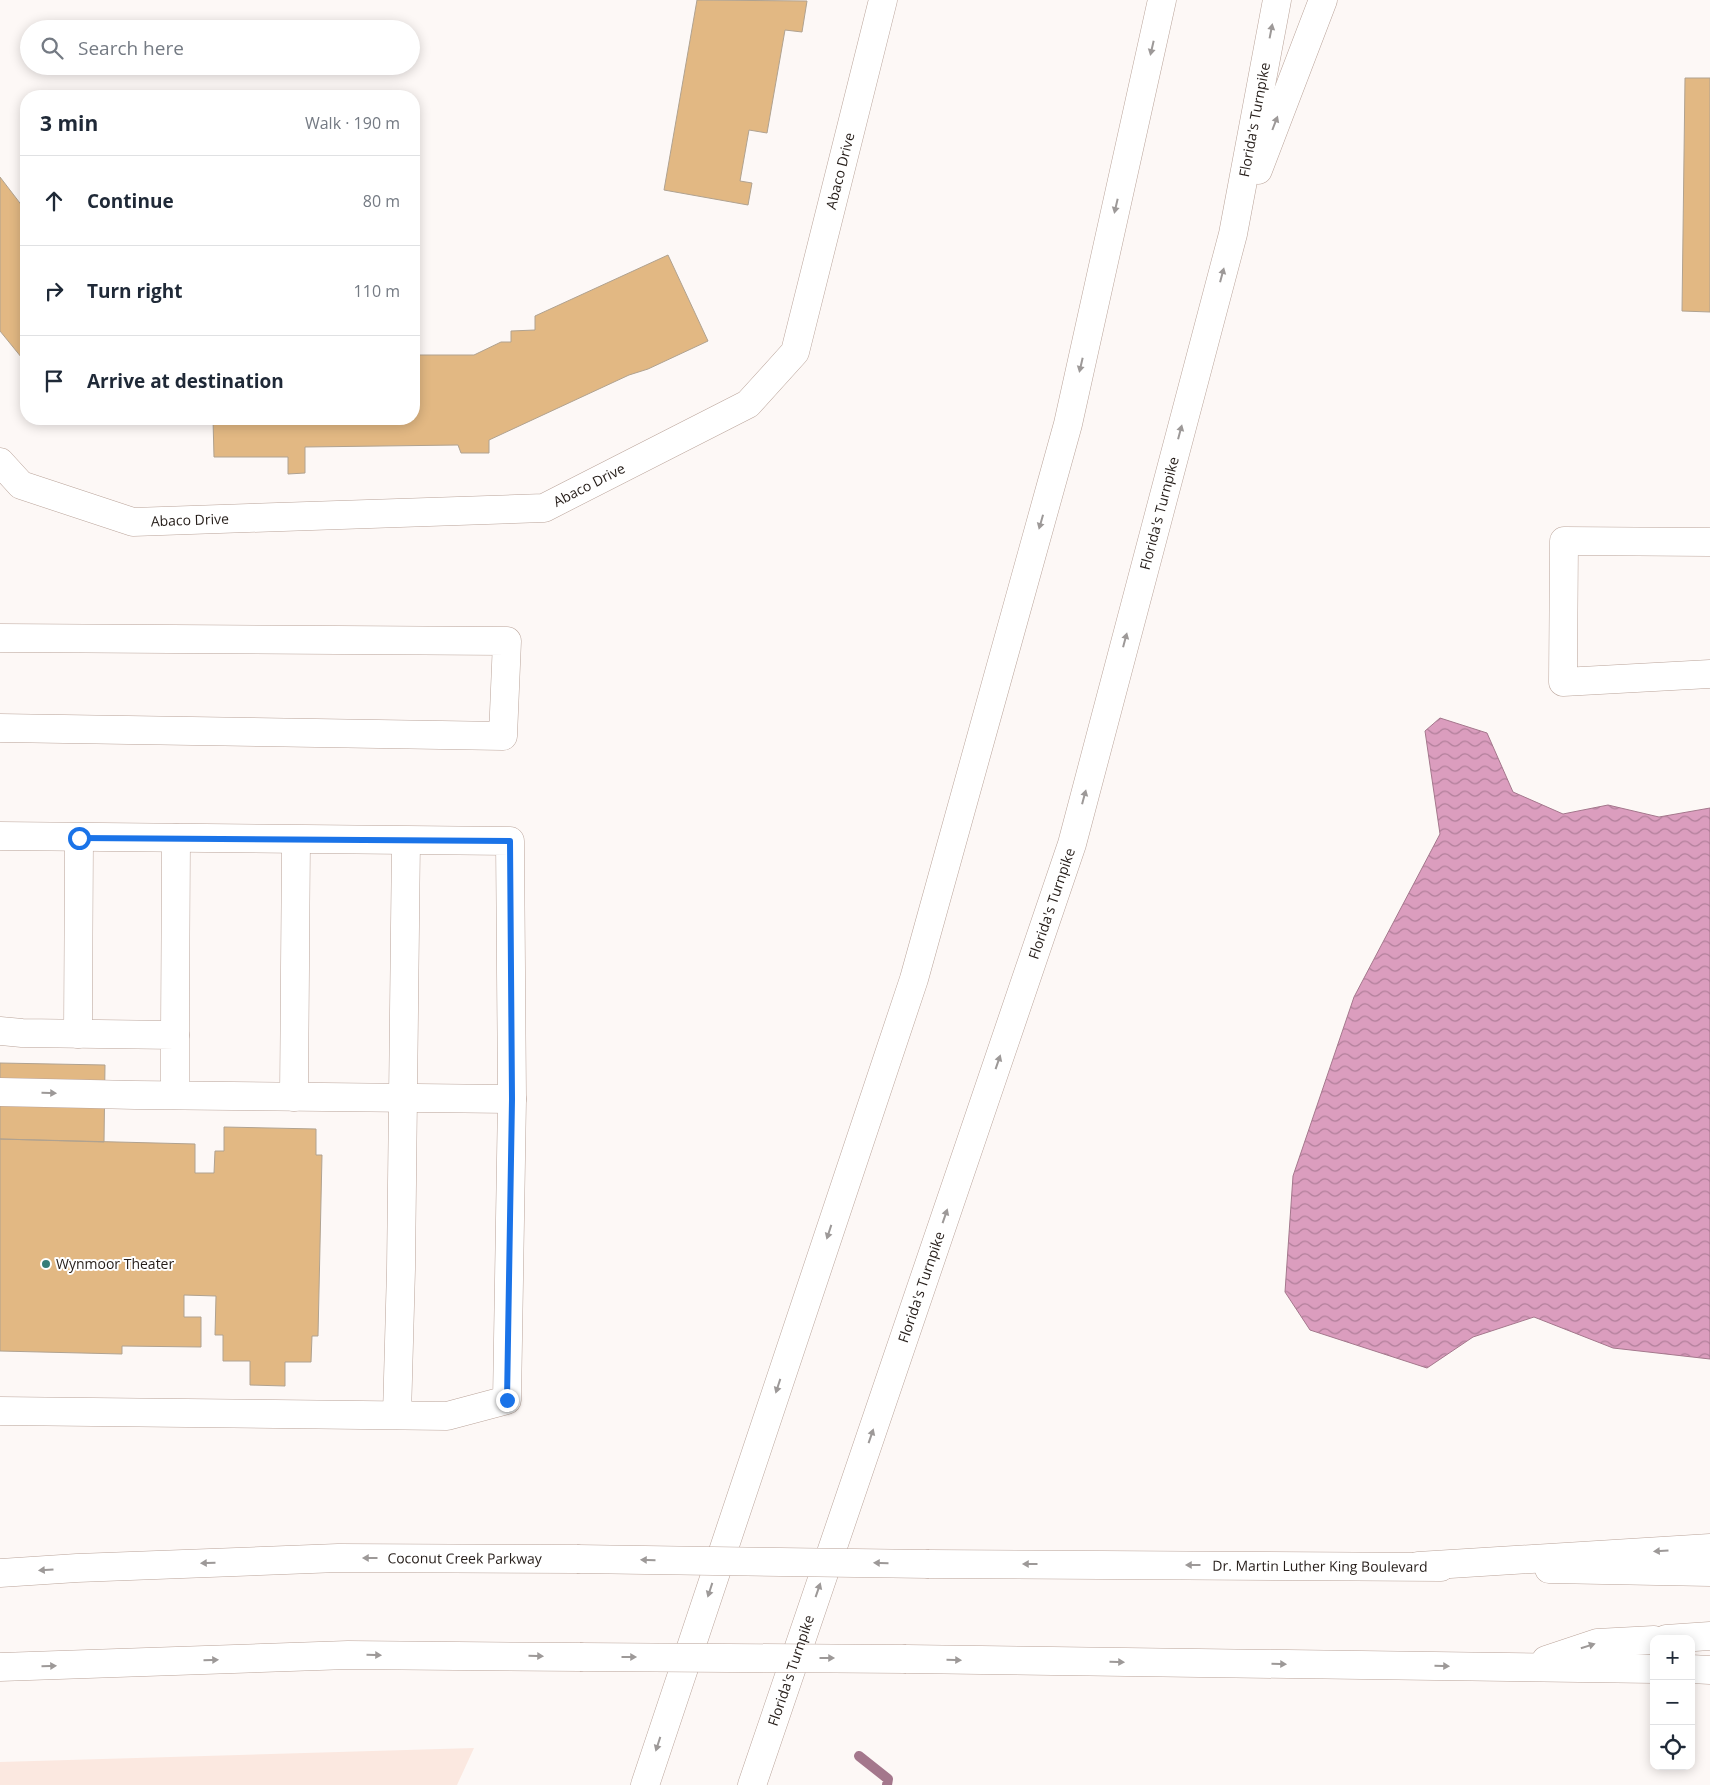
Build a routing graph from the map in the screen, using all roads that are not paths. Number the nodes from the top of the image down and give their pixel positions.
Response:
1 (883, 0) edge
2 (1162, 0) edge
3 (1277, 0) edge
4 (1323, 0) edge
5 (1233, 234) junction
6 (0, 462) edge
7 (1710, 542) edge
8 (0, 638) edge
9 (1710, 674) edge
10 (0, 728) edge
11 (0, 836) edge
12 (79, 838) junction
13 (176, 838) junction
14 (296, 840) junction
15 (406, 841) junction
16 (0, 1031) edge
17 (78, 1034) junction
18 (175, 1035) junction
19 (0, 1092) edge
20 (175, 1095) junction
21 (294, 1097) junction
22 (402, 1098) junction
23 (512, 1099) junction
24 (0, 1410) edge
25 (397, 1415) junction
26 (1710, 1548) edge
27 (929, 1564) joint
28 (1418, 1566) junction
29 (1710, 1572) edge
30 (0, 1573) edge
31 (1710, 1636) edge
32 (1695, 1637) edge
33 (1650, 1640) edge
34 (0, 1667) edge
35 (1526, 1667) junction
36 (1650, 1669) edge
37 (1695, 1669) edge
38 (1710, 1670) edge
39 (645, 1785) edge
40 (752, 1785) edge

1 - 6 main road, Abaco Drive
2 -> 39 main road
5 -> 3 main road, Florida's Turnpike
5 -> 4 main road
40 -> 5 main road, Florida's Turnpike
7 - 9 main road
8 - 10 main road
11 - 12 main road
12 - 13 main road
12 - 17 main road
13 - 14 main road
13 - 18 main road
14 - 15 main road
14 - 21 main road
15 - 22 main road
15 - 23 main road
16 - 17 main road
17 - 18 main road
18 - 20 main road
19 -> 20 main road
20 - 21 main road
21 - 22 main road
22 - 23 main road
22 - 25 main road
23 - 25 main road
24 - 25 main road
26 -> 28 main road
28 -> 27 main road, Dr. Martin Luther King Boulevard
27 -> 30 main road, Coconut Creek Parkway, bridge
28 - 29 main road, Dr. Martin Luther King Boulevard
31 - 32 main road
35 -> 33 main road
34 -> 35 main road, bridge
35 - 36 main road
37 - 38 main road

